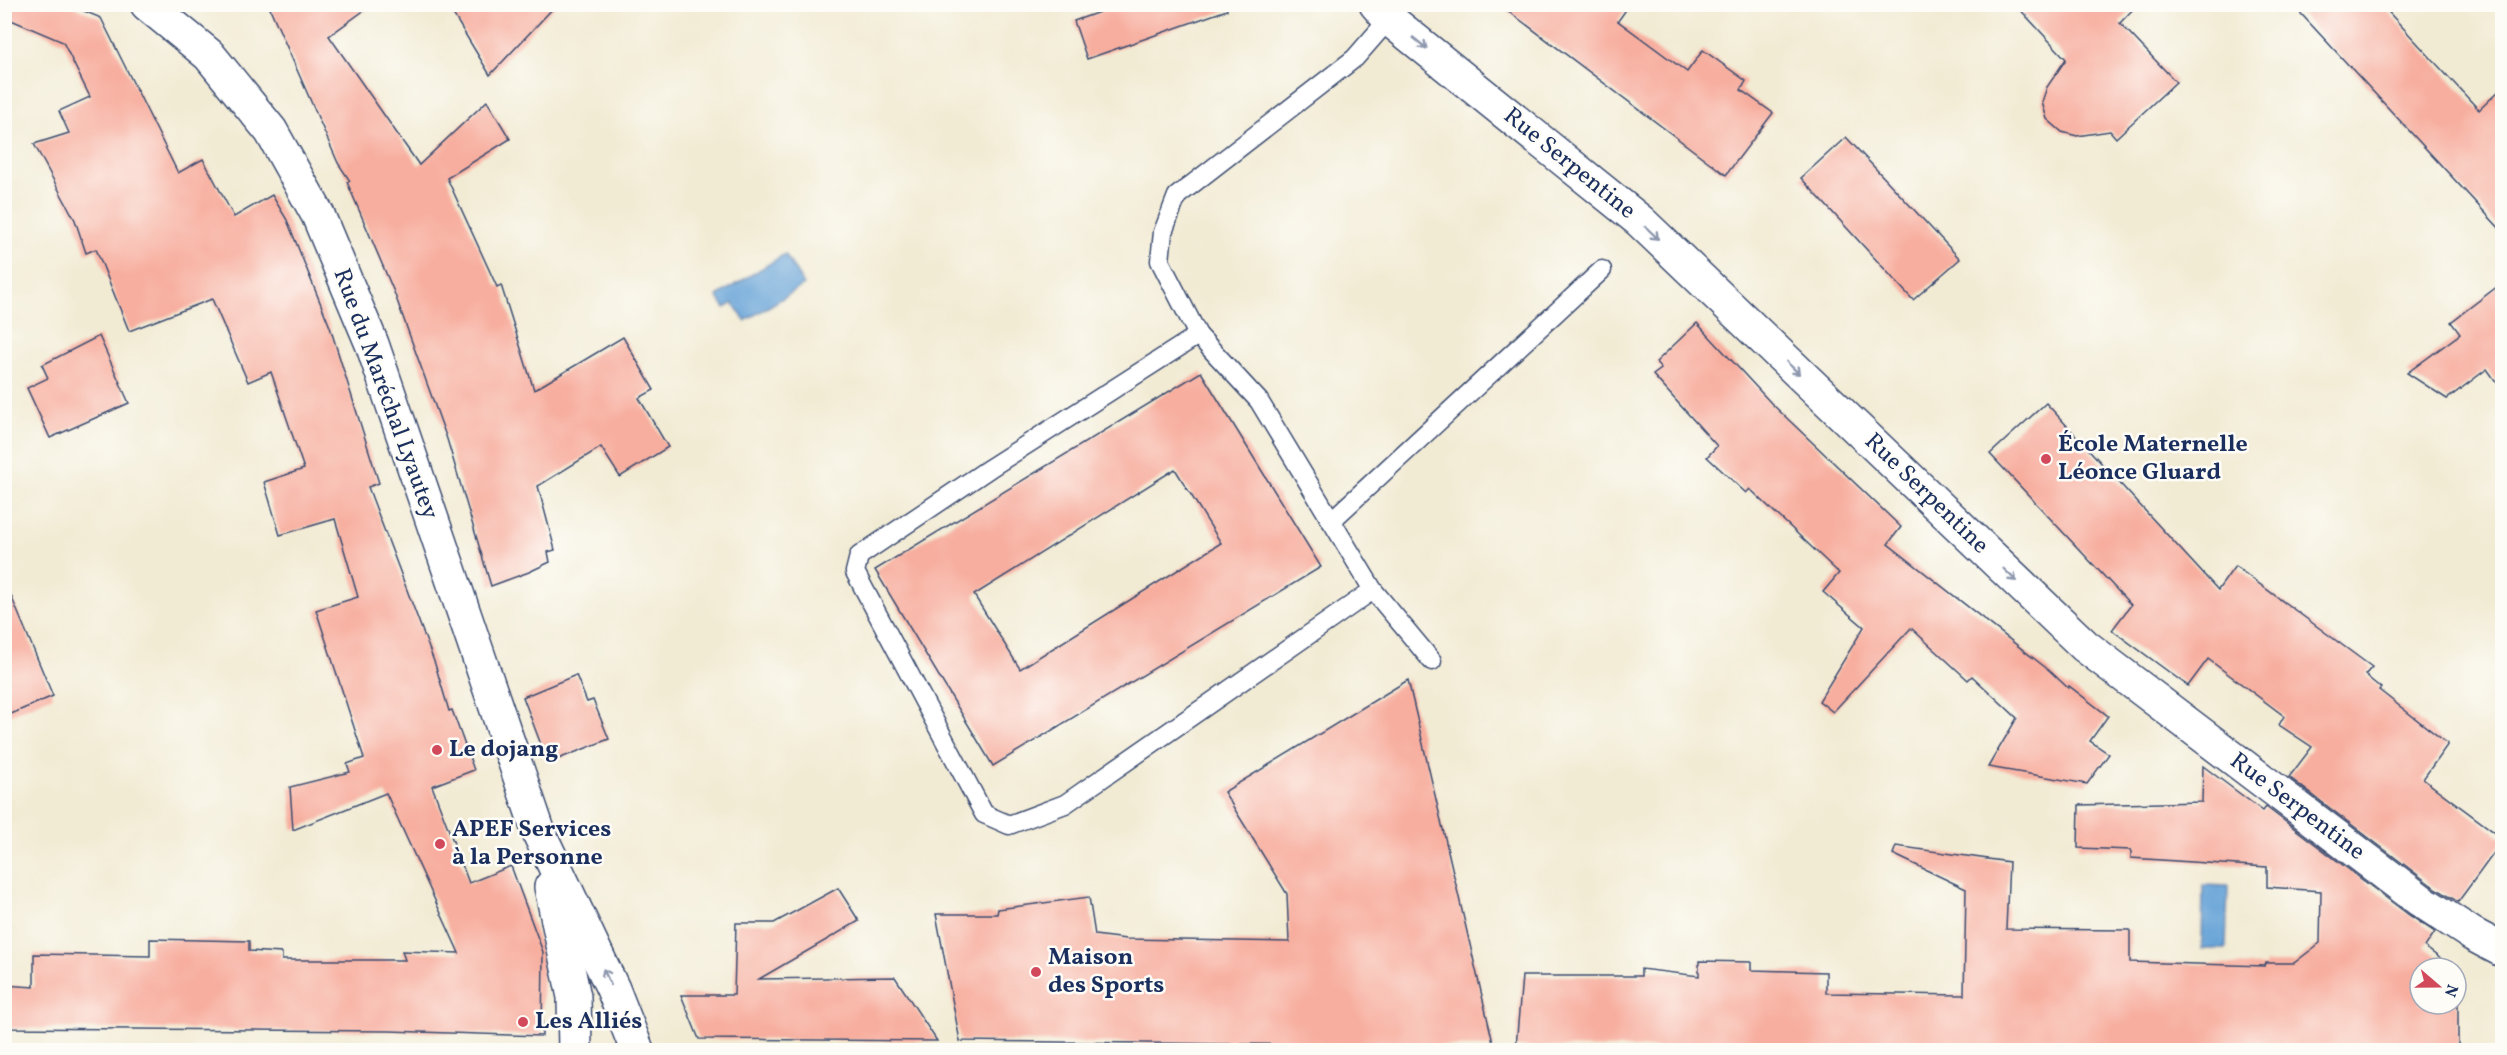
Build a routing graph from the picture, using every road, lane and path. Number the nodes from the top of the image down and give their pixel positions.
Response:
1 (147, 4) edge
2 (1383, 12) edge
3 (1602, 270) dead end
4 (1198, 335) junction
5 (1331, 521) junction
6 (1372, 590) junction
7 (1432, 661) dead end
8 (539, 833) junction
9 (2502, 950) edge
10 (575, 1050) edge
11 (637, 1050) edge

1 - 8 street, Rue du Maréchal Lyautey
2 - 4 lane
2 -> 9 street, Rue Serpentine
3 - 5 lane
4 - 5 lane
4 - 6 lane
5 - 6 lane
6 - 7 lane
8 - 10 street, Rue du Maréchal Lyautey
11 -> 8 street, Rue du Maréchal Lyautey

